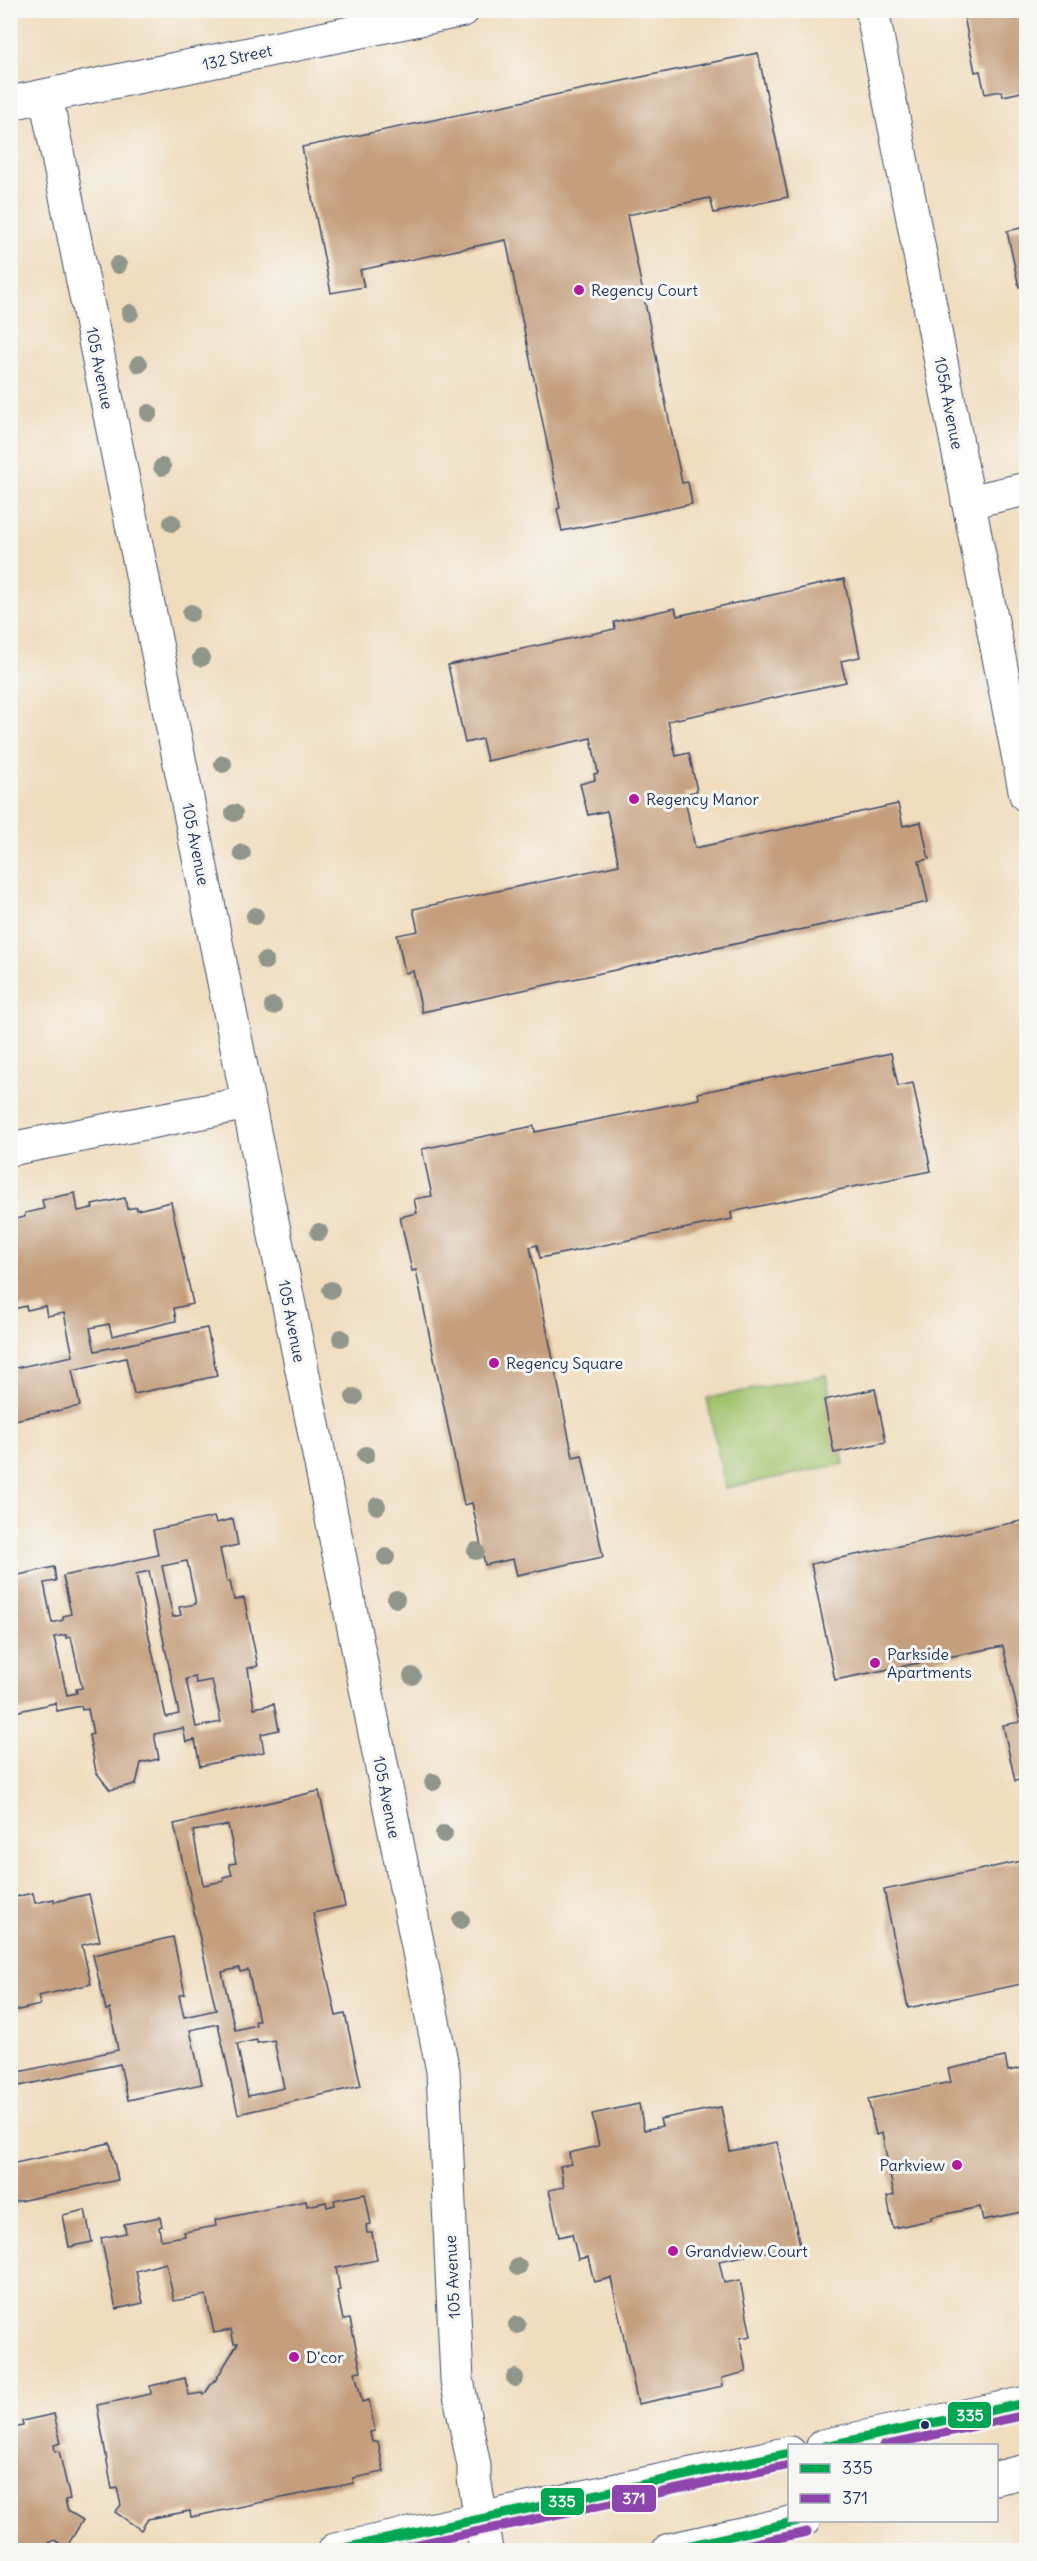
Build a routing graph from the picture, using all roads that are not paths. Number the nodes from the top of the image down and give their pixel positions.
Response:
1 (464, 10) edge
2 (872, 10) edge
3 (46, 97) junction
4 (10, 103) edge
5 (1026, 489) edge
6 (968, 502) junction
7 (1026, 795) edge
8 (248, 1103) junction
9 (10, 1149) edge
10 (1026, 2403) edge
11 (828, 2444) edge
12 (788, 2453) edge
13 (1026, 2471) edge
14 (998, 2478) edge
15 (795, 2522) edge
16 (483, 2535) edge
17 (335, 2550) edge
18 (669, 2550) edge

1 - 3 street, 132 Street
2 - 6 street, 105A Avenue
3 - 4 street, 132 Street
3 - 8 street, 105 Avenue
5 - 6 street
6 - 7 street, 105A Avenue
8 - 9 street
8 - 16 street, 105 Avenue
10 - 11 street
12 - 16 street
13 - 14 street
15 - 18 street
16 - 17 street

